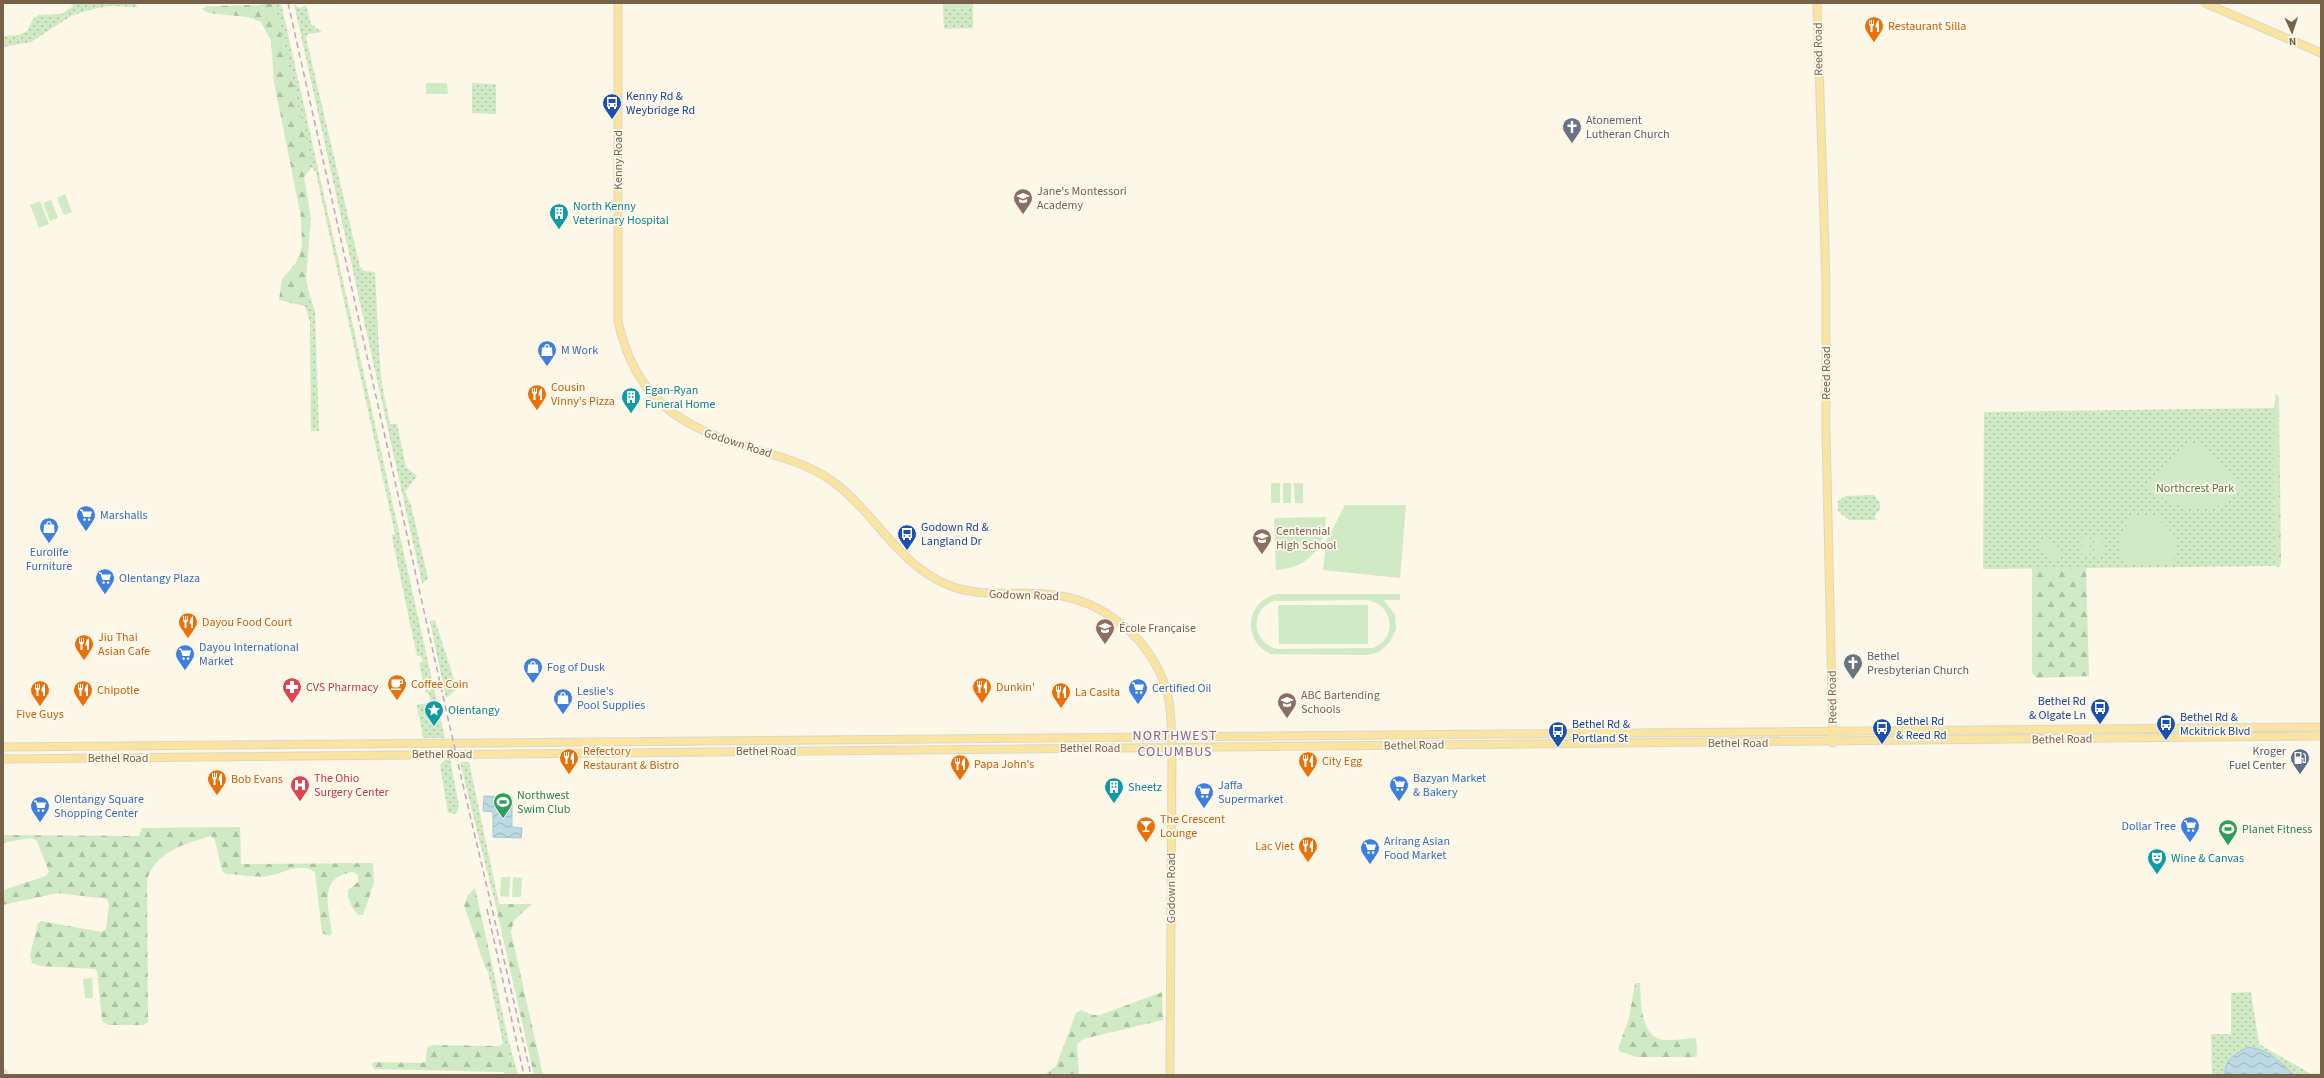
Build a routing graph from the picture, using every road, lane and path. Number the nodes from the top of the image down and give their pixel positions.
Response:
1 (618, 3) edge
2 (1817, 3) edge
3 (2205, 3) edge
4 (2321, 53) edge
5 (622, 340) joint
6 (2321, 727) edge
7 (1833, 730) junction
8 (2321, 736) edge
9 (1171, 737) junction
10 (1833, 742) junction
11 (434, 744) junction
12 (373, 745) junction
13 (104, 746) junction
14 (120, 746) junction
15 (3, 747) edge
16 (1172, 749) junction
17 (394, 754) junction
18 (332, 755) junction
19 (92, 758) junction
20 (110, 758) junction
21 (3, 759) edge
22 (1170, 1075) edge

1 - 5 main road, Kenny Road
2 - 7 main road, Reed Road
3 - 4 main road
5 - 9 main road, Godown Road
6 - 7 main road, Bethel Road
7 - 9 main road, Bethel Road
7 - 10 main road, Reed Road
8 - 10 main road, Bethel Road
9 - 11 main road, Bethel Road
9 - 16 main road, Godown Road
10 - 16 main road, Bethel Road
11 - 12 main road, Bethel Road
11 - 17 main road
12 - 14 main road, Bethel Road
12 - 18 main road
13 - 14 main road, Bethel Road
13 - 15 main road, Bethel Road
13 - 19 main road
14 - 20 main road
16 - 17 main road, Bethel Road
16 - 22 main road, Godown Road
17 - 18 main road, Bethel Road
18 - 20 main road, Bethel Road
19 - 20 main road, Bethel Road
19 - 21 main road, Bethel Road

